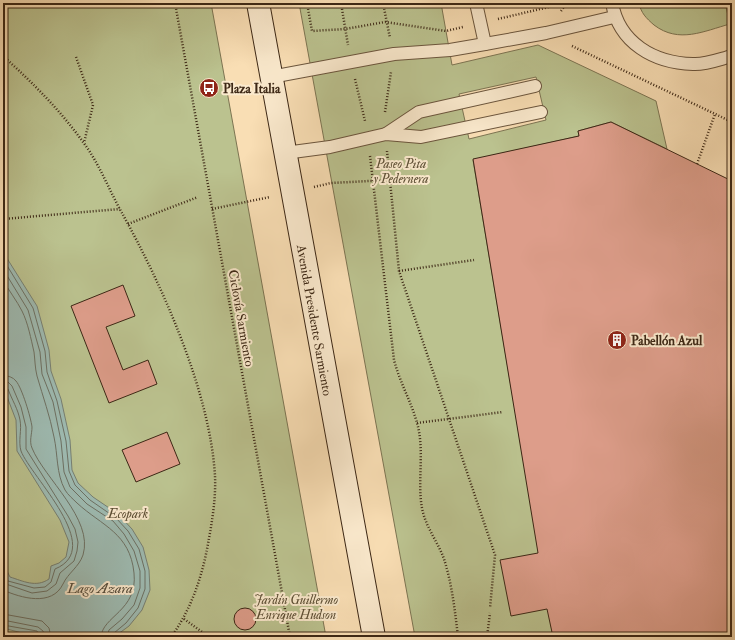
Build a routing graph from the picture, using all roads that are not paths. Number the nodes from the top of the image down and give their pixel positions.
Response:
1 (258, 3) edge
2 (476, 3) edge
3 (612, 3) edge
4 (614, 17) junction
5 (485, 44) junction
6 (732, 56) edge
7 (271, 77) junction
8 (535, 86) dead end
9 (541, 112) dead end
10 (386, 134) junction
11 (285, 153) junction
12 (374, 637) edge

1 - 7 main road, Avenida Presidente Sarmiento
2 - 5 lane
3 - 4 lane
4 - 5 lane
4 - 6 lane
5 - 7 lane
7 - 11 main road, Avenida Presidente Sarmiento
8 - 10 lane
9 - 10 lane
10 - 11 lane
11 - 12 main road, Avenida Presidente Sarmiento

